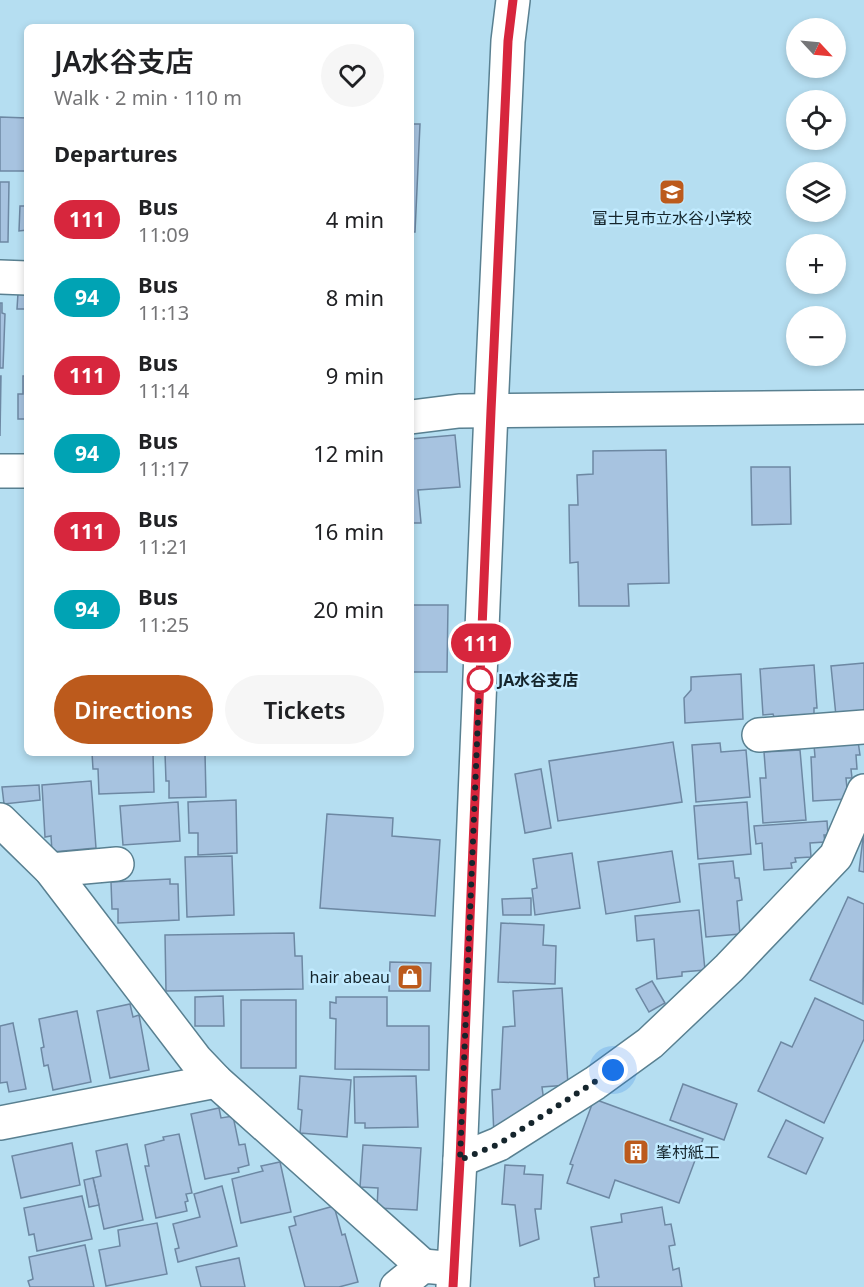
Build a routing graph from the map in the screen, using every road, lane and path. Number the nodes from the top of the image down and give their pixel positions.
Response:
1 (513, 0) edge
2 (0, 277) edge
3 (24, 278) edge
4 (864, 406) edge
5 (491, 411) junction
6 (414, 417) edge
7 (0, 471) edge
8 (24, 471) edge
9 (864, 727) edge
10 (759, 735) dead end
11 (864, 791) edge
12 (0, 820) edge
13 (117, 864) dead end
14 (51, 870) junction
15 (216, 1081) junction
16 (0, 1123) edge
17 (460, 1160) junction
18 (443, 1274) edge
19 (397, 1287) edge

1 - 5 street
2 - 3 street
4 - 5 street
5 - 6 street
5 - 17 street
7 - 8 street
9 - 10 street
11 - 17 street
12 - 14 street
13 - 14 street
14 - 15 street
15 - 16 street
15 - 18 street
17 - 18 street
18 - 19 street

